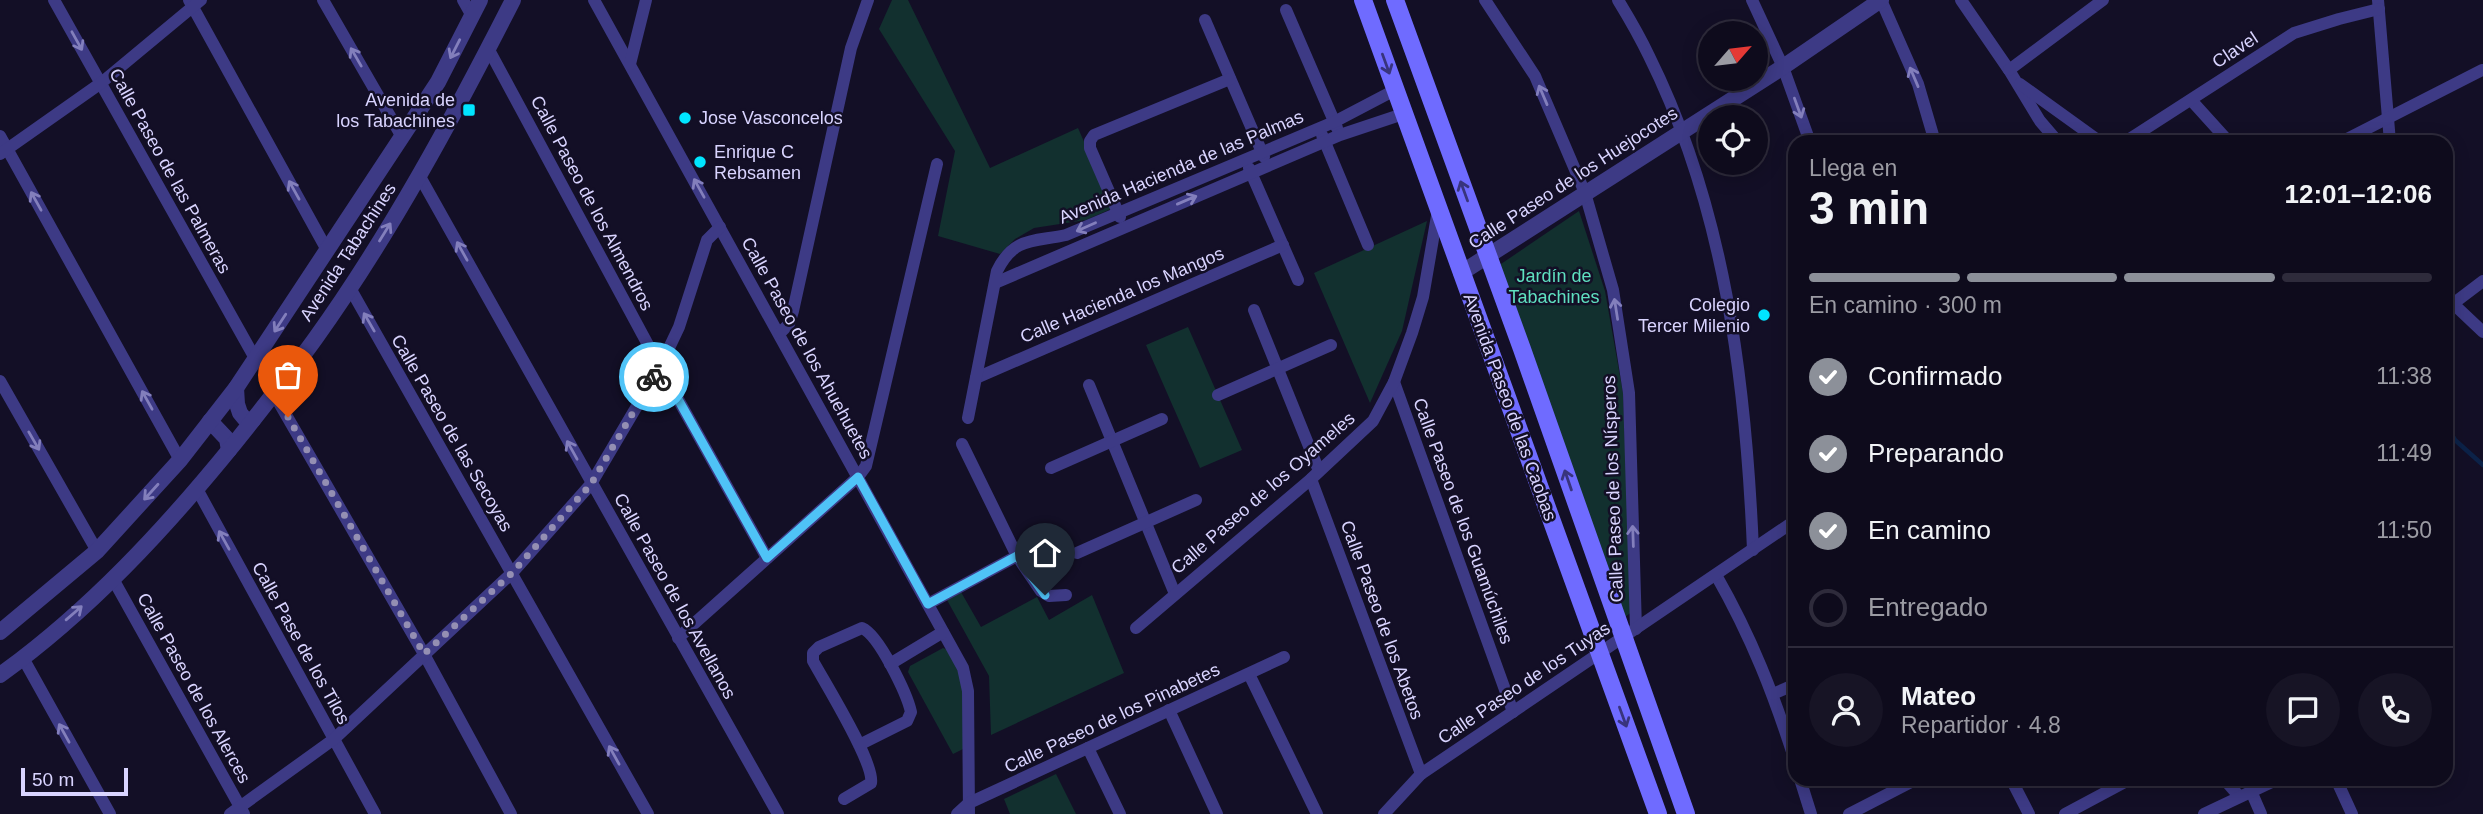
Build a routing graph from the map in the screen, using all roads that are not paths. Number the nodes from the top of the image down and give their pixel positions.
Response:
1 (54, 0) edge
2 (323, 0) edge
3 (463, 0) edge
4 (480, 0) edge
5 (513, 0) edge
6 (594, 0) edge
7 (646, 0) edge
8 (868, 0) edge
9 (1363, 0) edge
10 (1395, 0) edge
11 (1485, 0) edge
12 (1618, 0) edge
13 (1752, 0) edge
14 (1881, 0) edge
15 (1961, 0) edge
16 (2103, 0) edge
17 (195, 3) edge
18 (2379, 5) edge
19 (1286, 9) dead end
20 (472, 16) junction
21 (1205, 20) dead end
22 (488, 48) junction
23 (630, 64) junction
24 (1783, 67) junction
25 (2482, 70) edge
26 (2011, 75) junction
27 (1230, 79) junction
28 (438, 82) junction
29 (101, 83) junction
30 (1389, 93) junction
31 (461, 97) junction
32 (2191, 100) junction
33 (1398, 116) junction
34 (2388, 117) junction
35 (1334, 122) junction
36 (1319, 129) junction
37 (1681, 131) junction
38 (1340, 135) junction
39 (1807, 135) edge
40 (1932, 135) edge
41 (2052, 135) edge
42 (2091, 135) edge
43 (2134, 135) edge
44 (2224, 135) edge
45 (2354, 135) edge
46 (2389, 135) edge
47 (0, 136) edge
48 (402, 137) junction
49 (1324, 142) junction
50 (4, 151) edge
51 (1262, 152) junction
52 (1246, 159) junction
53 (937, 164) dead end
54 (1268, 166) junction
55 (1251, 173) junction
56 (419, 175) junction
57 (1585, 193) junction
58 (1438, 210) junction
59 (1118, 212) junction
60 (720, 227) junction
61 (1125, 227) junction
62 (1283, 245) junction
63 (1367, 245) dead end
64 (327, 250) junction
65 (1488, 256) junction
66 (1461, 272) junction
67 (1298, 280) dead end
68 (2483, 281) edge
69 (995, 283) junction
70 (350, 288) junction
71 (2453, 298) edge
72 (2453, 303) edge
73 (1254, 310) dead end
74 (2483, 332) edge
75 (780, 333) junction
76 (1331, 345) dead end
77 (256, 360) junction
78 (660, 367) junction
79 (1278, 369) junction
80 (976, 378) junction
81 (0, 381) edge
82 (1394, 382) junction
83 (1089, 385) dead end
84 (236, 388) junction
85 (274, 394) junction
86 (1218, 395) dead end
87 (968, 418) dead end
88 (1162, 419) dead end
89 (253, 420) junction
90 (210, 421) junction
91 (1112, 442) junction
92 (962, 444) dead end
93 (229, 450) junction
94 (180, 460) junction
95 (1051, 468) dead end
96 (1315, 475) junction
97 (858, 477) junction
98 (591, 484) junction
99 (197, 489) junction
100 (1196, 500) dead end
101 (1145, 522) junction
102 (1788, 526) edge
103 (1753, 550) junction
104 (97, 551) junction
105 (1077, 553) dead end
106 (1017, 556) junction
107 (767, 558) junction
108 (512, 573) junction
109 (1716, 575) junction
110 (113, 579) junction
111 (1175, 594) junction
112 (1066, 596) dead end
113 (928, 604) junction
114 (2, 627) edge
115 (1136, 628) dead end
116 (943, 632) junction
117 (1630, 633) junction
118 (678, 638) junction
119 (1600, 653) junction
120 (424, 654) junction
121 (1284, 657) dead end
122 (23, 658) junction
123 (890, 664) junction
124 (1249, 674) junction
125 (0, 675) edge
126 (1788, 687) edge
127 (1773, 694) junction
128 (1169, 710) junction
129 (1513, 712) junction
130 (334, 739) junction
131 (1788, 740) edge
132 (859, 744) junction
133 (1088, 748) junction
134 (1421, 774) junction
135 (1802, 786) edge
136 (1903, 786) edge
137 (2015, 786) edge
138 (2117, 786) edge
139 (2234, 786) edge
140 (2263, 786) edge
141 (2339, 786) edge
142 (2245, 794) junction
143 (844, 799) dead end
144 (969, 808) edge
145 (238, 812) edge
146 (110, 814) edge
147 (375, 814) edge
148 (511, 814) edge
149 (648, 814) edge
150 (778, 814) edge
151 (957, 814) edge
152 (1120, 814) edge
153 (1217, 814) edge
154 (1317, 814) edge
155 (1384, 814) edge
156 (1658, 814) edge
157 (1686, 814) edge
158 (1811, 814) edge
159 (1849, 814) edge
160 (2029, 814) edge
161 (2065, 814) edge
162 (2204, 814) edge
163 (2261, 814) edge
164 (2352, 814) edge

1 -> 29 street, Calle Paseo de las Palmeras
48 -> 2 street
3 - 20 street
4 - 20 street, Avenida Tabachines
5 - 22 street, Avenida Tabachines
6 - 23 street, Calle Paseo de los Ahuehuetes
7 - 23 street
8 - 75 street
9 -> 30 main road, Avenida Paseo de las Caobas
65 -> 10 main road, Avenida Paseo de las Caobas
57 -> 11 street, Calle Paseo de los Nísperos
12 - 37 street
13 - 24 street
14 - 24 street, Calle Paseo de los Huejocotes
40 -> 14 street
15 - 26 street
16 - 26 street
17 - 29 street
64 -> 17 street
18 - 32 street, Clavel
18 - 34 street
19 - 35 street
20 -> 28 street, Avenida Tabachines
21 - 27 street
22 - 31 street, Avenida Tabachines
22 - 78 street, Calle Paseo de los Almendros
60 -> 23 street, Calle Paseo de los Ahuehuetes
24 - 37 street, Calle Paseo de los Huejocotes
24 -> 39 street
25 - 34 street
26 - 41 street
26 - 42 street
27 - 51 street
27 - 59 street
28 - 31 street
28 - 48 street, Avenida Tabachines
29 - 50 street
29 - 77 street, Calle Paseo de las Palmeras
30 - 33 main road, Avenida Paseo de las Caobas
30 - 35 street, Avenida Hacienda de las Palmas
31 - 56 street, Avenida Tabachines
32 - 43 street, Clavel
32 - 44 street
33 - 38 street, Avenida Hacienda de las Palmas
33 - 58 main road, Avenida Paseo de las Caobas
34 - 45 street
34 - 46 street
35 - 36 street, Avenida Hacienda de las Palmas
35 - 38 street
36 - 49 street
36 - 51 street, Avenida Hacienda de las Palmas
37 - 57 street, Calle Paseo de los Huejocotes
37 - 103 street
38 - 49 street, Avenida Hacienda de las Palmas
47 - 50 street
48 - 64 street, Avenida Tabachines
49 - 54 street, Avenida Hacienda de las Palmas
49 - 63 street
94 -> 50 street
51 - 52 street, Avenida Hacienda de las Palmas
51 - 54 street
52 - 55 street
52 - 59 street, Avenida Hacienda de las Palmas
53 - 97 street
54 - 55 street, Avenida Hacienda de las Palmas
61 -> 55 street, Avenida Hacienda de las Palmas
55 - 62 street
70 -> 56 street, Avenida Tabachines
98 -> 56 street, Calle Paseo de los Avellanos
57 - 65 street, Calle Paseo de los Huejocotes
117 -> 57 street, Calle Paseo de los Nísperos
58 - 66 main road, Avenida Paseo de las Caobas
58 - 82 street, Calle Paseo de los Oyameles
59 - 61 street
59 -> 69 street, Avenida Hacienda de las Palmas
60 - 75 street, Calle Paseo de los Ahuehuetes
60 - 78 street
61 - 69 street, Avenida Hacienda de las Palmas
62 - 67 street
62 - 80 street, Calle Hacienda los Mangos
64 -> 77 street, Avenida Tabachines
65 - 66 street, Calle Paseo de los Huejocotes
117 -> 65 main road, Avenida Paseo de las Caobas
66 - 119 main road, Avenida Paseo de las Caobas
68 - 71 street
69 - 80 street, Avenida Hacienda de las Palmas
70 - 85 street, Avenida Tabachines
108 -> 70 street, Calle Paseo de las Secoyas
72 - 74 street
73 - 79 street, Calle Paseo de los Abetos
75 - 97 street, Calle Paseo de los Ahuehuetes
76 - 79 street
77 - 84 street, Avenida Tabachines
78 - 98 street
78 - 107 street, Calle Paseo de los Almendros
79 - 86 street
79 - 96 street, Calle Paseo de los Abetos
80 - 87 street, Avenida Hacienda de las Palmas
81 -> 104 street
82 - 96 street, Calle Paseo de los Oyameles
82 - 129 street, Calle Paseo de los Guamúchiles
83 - 91 street
84 - 89 street
84 - 90 street, Avenida Tabachines
85 - 89 street, Avenida Tabachines
85 - 120 street
88 - 91 street
89 - 93 street, Avenida Tabachines
90 - 93 street
90 - 94 street, Avenida Tabachines
91 - 95 street
91 - 101 street
92 - 106 street
93 - 99 street, Avenida Tabachines
94 -> 104 street, Avenida Tabachines
96 - 111 street, Calle Paseo de los Oyameles
96 - 134 street, Calle Paseo de los Abetos
97 - 107 street
97 - 113 street, Calle Paseo de los Ahuehuetes
98 - 108 street
98 - 118 street, Calle Paseo de los Avellanos
99 - 110 street, Avenida Tabachines
130 -> 99 street, Calle Pase de los Tilos
100 - 101 street
101 - 105 street
101 - 111 street
102 - 103 street, Calle Paseo de los Tuyas
103 - 109 street, Calle Paseo de los Tuyas
104 - 114 street, Avenida Tabachines
106 - 112 street
106 - 113 street
107 - 118 street
108 - 120 street
149 -> 108 street, Calle Paseo de las Secoyas
109 - 117 street, Calle Paseo de los Tuyas
109 - 127 street
122 -> 110 street, Avenida Tabachines
110 - 145 street, Calle Paseo de los Alerces
111 - 115 street, Calle Paseo de los Oyameles
113 - 116 street, Calle Paseo de los Ahuehuetes
116 - 123 street
116 - 144 street, Calle Paseo de los Ahuehuetes
117 - 119 street, Calle Paseo de los Tuyas
117 - 157 main road, Avenida Paseo de las Caobas
118 - 150 street, Calle Paseo de los Avellanos
119 - 129 street, Calle Paseo de los Tuyas
119 -> 156 main road, Avenida Paseo de las Caobas
120 - 130 street
120 - 148 street
121 - 124 street, Calle Paseo de los Pinabetes
122 - 125 street, Avenida Tabachines
146 -> 122 street
123 - 132 street
123 - 132 street
124 - 128 street, Calle Paseo de los Pinabetes
124 - 154 street
126 - 127 street
127 - 131 street
128 - 133 street, Calle Paseo de los Pinabetes
128 - 153 street
129 - 134 street, Calle Paseo de los Tuyas
130 - 145 street
130 - 147 street, Calle Pase de los Tilos
132 - 143 street
133 - 144 street, Calle Paseo de los Pinabetes
133 - 152 street
134 - 155 street, Calle Paseo de los Tuyas
135 - 158 street
136 - 159 street
137 - 160 street
138 - 161 street
139 - 142 street
140 - 142 street
141 - 164 street
142 - 162 street
142 - 163 street
144 - 151 street, Calle Paseo de los Pinabetes

